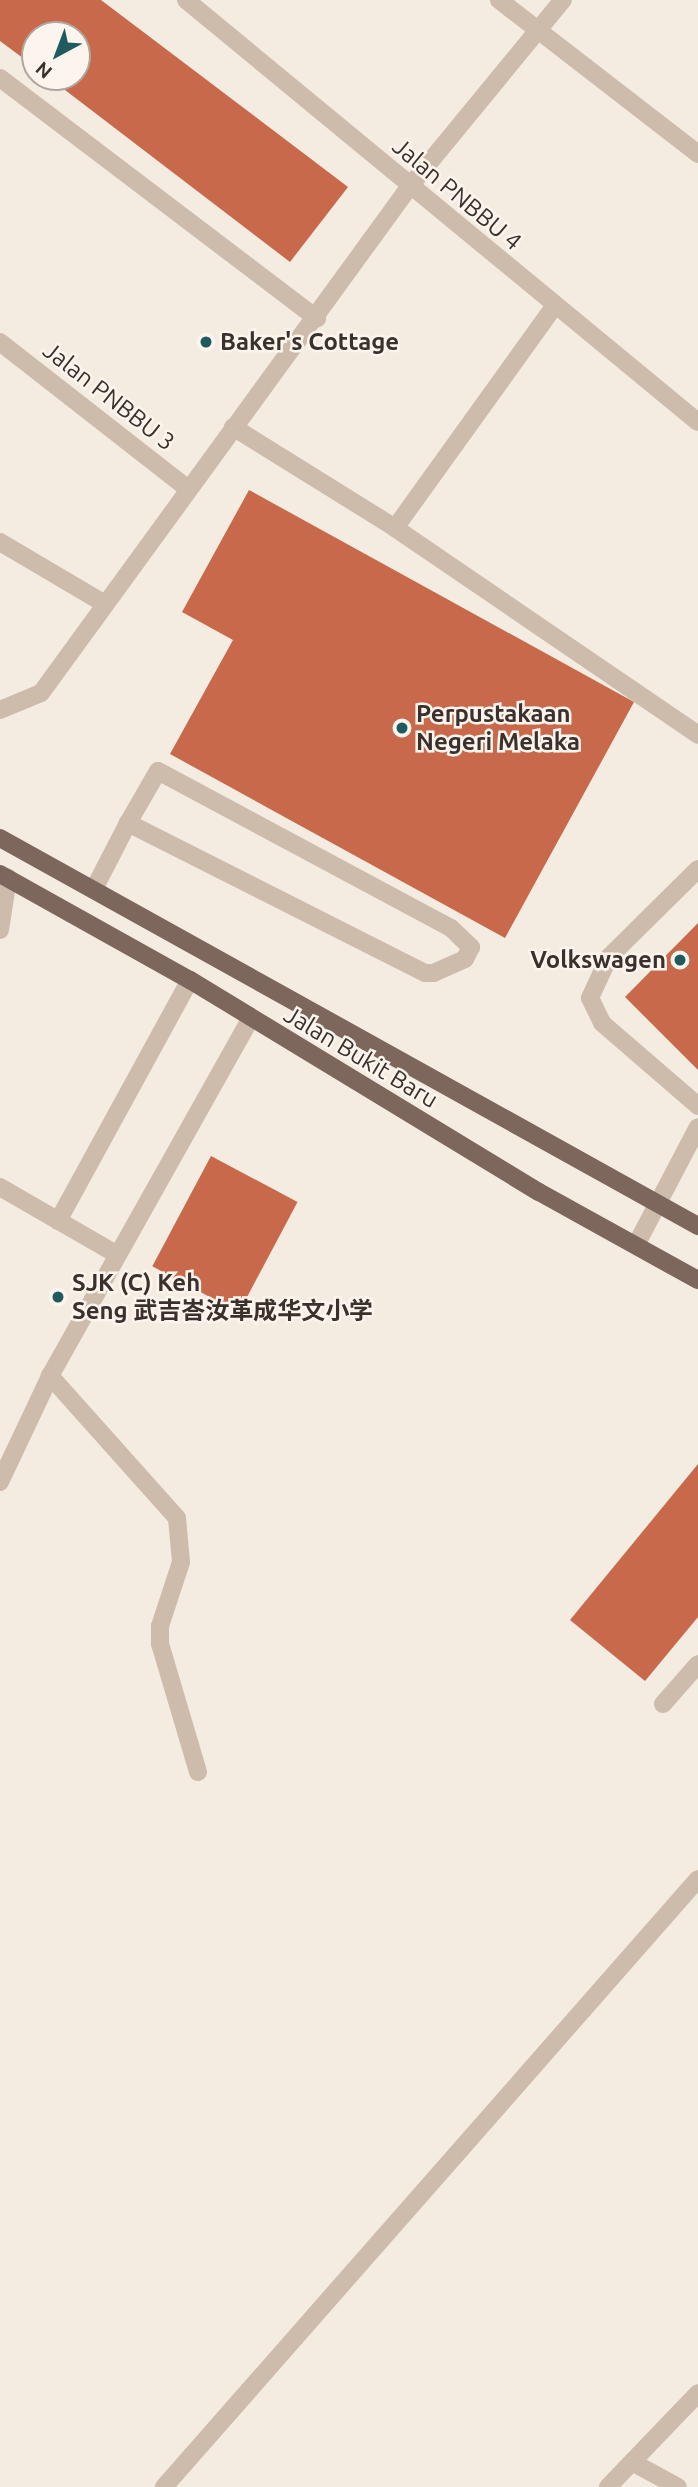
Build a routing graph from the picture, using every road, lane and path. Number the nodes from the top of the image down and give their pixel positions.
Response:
1 (186, 0) edge
2 (499, 0) edge
3 (563, 0) edge
4 (539, 31) junction
5 (0, 78) edge
6 (698, 155) edge
7 (410, 186) junction
8 (554, 307) junction
9 (317, 320) junction
10 (0, 342) edge
11 (698, 422) edge
12 (233, 427) junction
13 (188, 489) junction
14 (395, 528) junction
15 (0, 542) edge
16 (105, 604) junction
17 (0, 710) edge
18 (698, 735) edge
19 (128, 823) junction
20 (0, 838) edge
21 (698, 869) edge
22 (4, 876) edge
23 (94, 889) junction
24 (0, 930) edge
25 (190, 980) junction
26 (251, 1018) junction
27 (698, 1106) edge
28 (698, 1127) edge
29 (0, 1187) edge
30 (657, 1205) junction
31 (58, 1221) junction
32 (698, 1227) edge
33 (636, 1245) junction
34 (117, 1254) junction
35 (698, 1280) edge
36 (50, 1376) junction
37 (0, 1482) edge
38 (698, 1664) edge
39 (663, 1704) dead end
40 (198, 1772) dead end
41 (698, 1879) edge
42 (698, 2393) edge
43 (632, 2462) junction
44 (164, 2487) edge
45 (608, 2487) edge
46 (678, 2487) edge

1 - 7 street, Jalan PNBBU 4
2 - 4 street
3 - 4 street
4 - 6 street
4 - 7 street
5 - 9 street
7 - 8 street, Jalan PNBBU 4
7 - 9 street
8 - 11 street, Jalan PNBBU 4
8 - 14 street
9 - 12 street
10 - 13 street, Jalan PNBBU 3
12 - 13 street
12 - 14 street
13 - 16 street
14 - 18 street
15 - 16 street
16 - 17 street
19 - 19 street
19 - 23 street
20 - 23 main road, Jalan Bukit Baru
21 - 27 street
22 - 24 street
22 - 25 main road, Jalan Bukit Baru
23 - 30 main road, Jalan Bukit Baru
25 - 26 main road, Jalan Bukit Baru
25 - 31 street
26 - 33 main road, Jalan Bukit Baru
26 - 34 street
28 - 30 street
29 - 31 street
30 - 32 main road, Jalan Bukit Baru
30 - 33 street
31 - 34 street
33 - 35 main road, Jalan Bukit Baru
34 - 36 street
36 - 37 street
36 - 40 street
38 - 39 street
41 - 44 street
42 - 43 street
43 - 45 street
43 - 46 street

